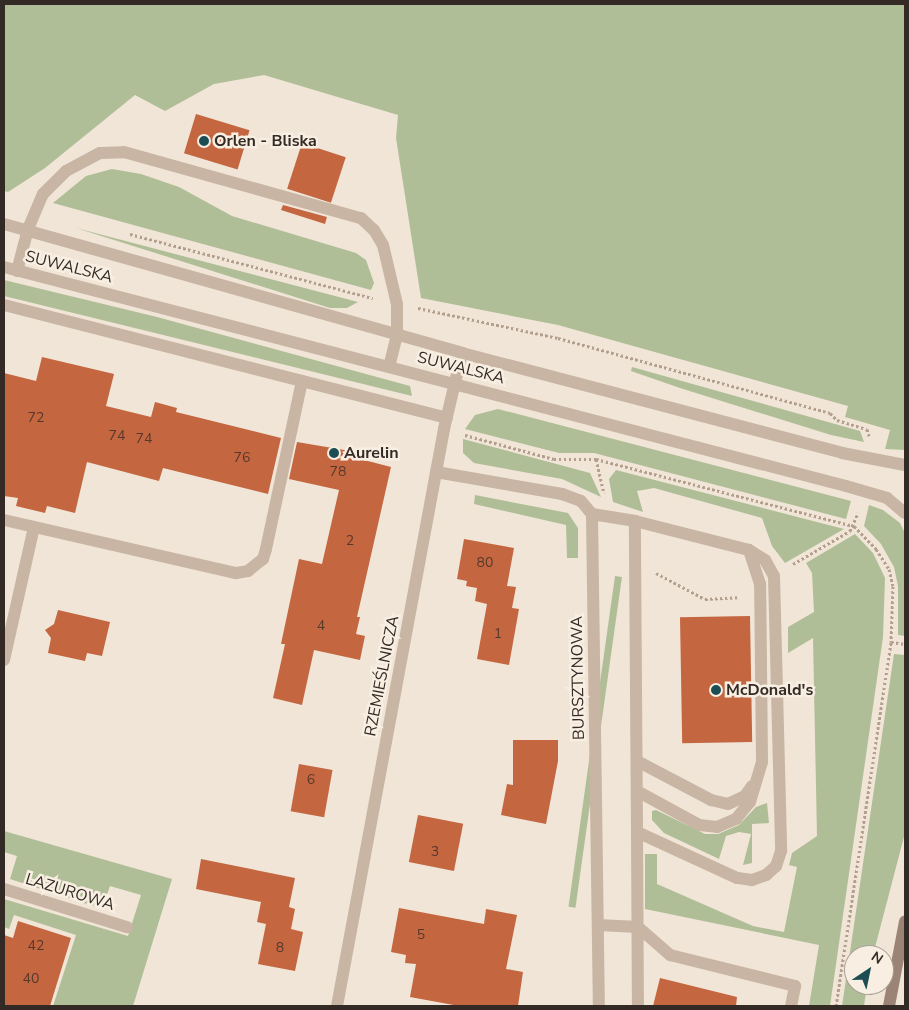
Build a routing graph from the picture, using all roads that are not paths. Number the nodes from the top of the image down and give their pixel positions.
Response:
1 (4, 224) edge
2 (28, 229) junction
3 (4, 267) edge
4 (17, 271) junction
5 (4, 305) edge
6 (397, 335) junction
7 (462, 352) junction
8 (389, 366) junction
9 (302, 381) junction
10 (455, 383) junction
11 (447, 418) junction
12 (905, 465) edge
13 (436, 472) junction
14 (905, 513) edge
15 (592, 514) junction
16 (4, 520) edge
17 (635, 521) junction
18 (34, 527) junction
19 (749, 550) junction
20 (4, 660) edge
21 (637, 761) junction
22 (758, 778) junction
23 (637, 790) junction
24 (637, 832) junction
25 (4, 889) edge
26 (905, 921) edge
27 (598, 925) junction
28 (127, 927) dead end
29 (638, 927) junction
30 (337, 1006) edge
31 (599, 1006) edge
32 (638, 1006) edge
33 (792, 1006) edge
34 (889, 1006) edge

1 - 2 street, SUWALSKA
2 - 4 street
2 - 6 street, SUWALSKA
2 - 6 street
3 - 4 street, SUWALSKA
4 - 8 street, SUWALSKA
5 - 9 street
6 - 7 street, SUWALSKA
6 - 8 street
7 - 10 street, RZEMIEŚLNICZA
7 - 12 street, SUWALSKA
8 - 10 street, SUWALSKA
9 - 11 street
9 - 18 street
10 - 11 street, RZEMIEŚLNICZA
10 - 14 street, SUWALSKA
11 - 13 street, RZEMIEŚLNICZA
13 - 15 street
13 - 30 street, RZEMIEŚLNICZA
15 - 17 street
15 - 27 street, BURSZTYNOWA
16 - 18 street
17 - 19 street
17 - 21 street
18 - 20 street
19 - 22 street
19 - 24 street
21 - 22 street
21 - 23 street
22 - 23 street
23 - 24 street
24 - 29 street
25 - 28 street, LAZUROWA
26 - 34 main road
27 - 29 street
27 - 31 street, BURSZTYNOWA
29 - 32 street
29 - 33 street

